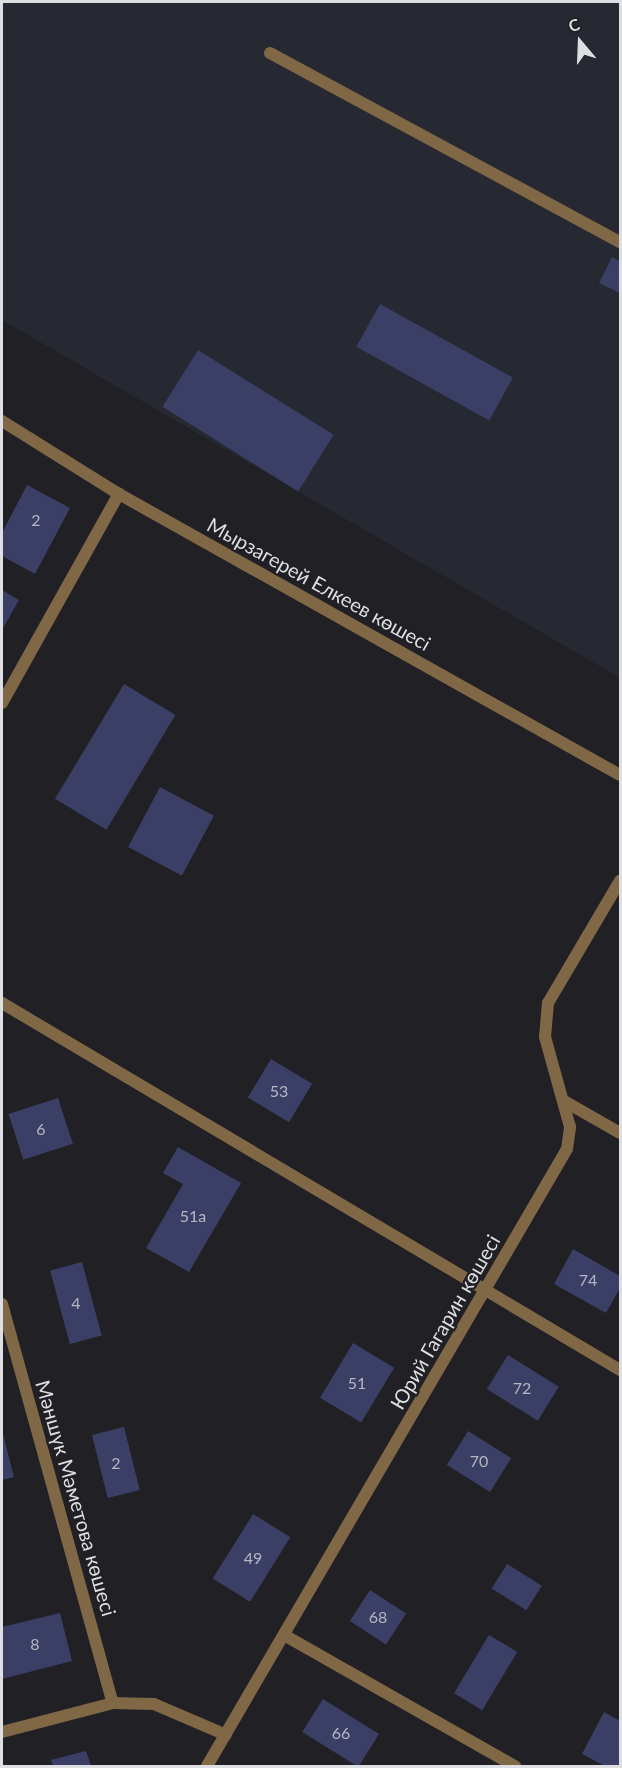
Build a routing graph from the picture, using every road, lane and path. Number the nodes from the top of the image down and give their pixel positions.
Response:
1 (270, 53) dead end
2 (621, 242) edge
3 (2, 421) edge
4 (119, 494) junction
5 (2, 703) edge
6 (621, 776) edge
7 (621, 881) edge
8 (2, 1003) edge
9 (564, 1101) junction
10 (621, 1134) edge
11 (486, 1292) junction
12 (2, 1304) edge
13 (621, 1370) edge
14 (284, 1635) junction
15 (113, 1703) junction
16 (2, 1732) edge
17 (226, 1735) junction
18 (207, 1767) edge
19 (515, 1767) edge

1 - 2 street
3 - 4 street, Мырзагерей Елкеев көшесі
4 - 5 street
4 - 6 street, Мырзагерей Елкеев көшесі
7 - 9 street, Юрий Гагарин көшесі
8 - 11 street
9 - 10 street
9 - 11 street, Юрий Гагарин көшесі
11 - 13 street
11 - 14 street, Юрий Гагарин көшесі
12 - 15 street, Мәншүк Мәметова көшесі
14 - 17 street, Юрий Гагарин көшесі
14 - 19 street
15 - 16 street
15 - 17 street
17 - 18 street, Юрий Гагарин көшесі

